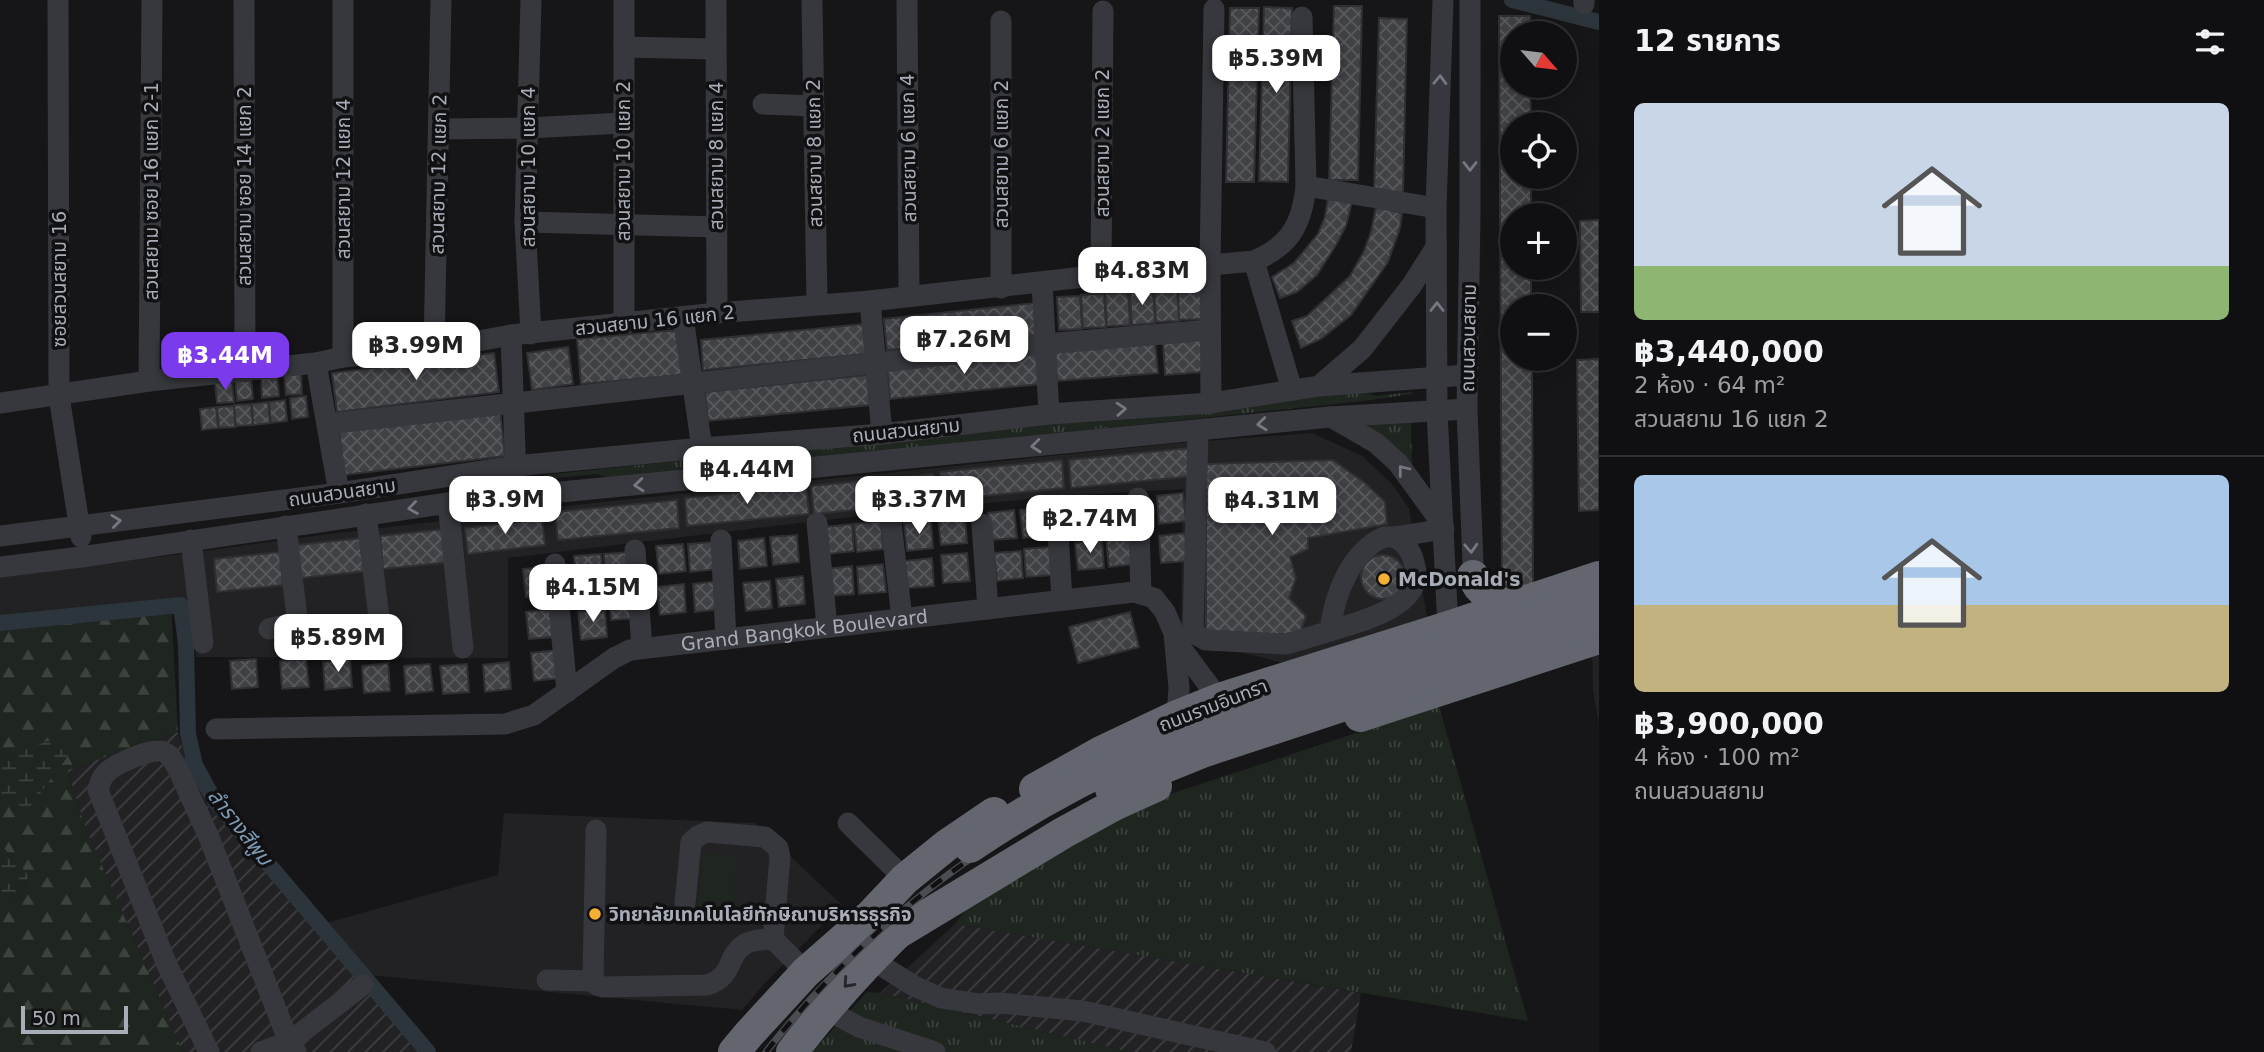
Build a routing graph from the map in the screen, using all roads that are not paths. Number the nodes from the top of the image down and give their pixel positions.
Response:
1 (58, 0) edge
2 (152, 0) edge
3 (244, 0) edge
4 (343, 0) edge
5 (441, 0) edge
6 (531, 0) edge
7 (624, 0) edge
8 (716, 0) edge
9 (907, 0) edge
10 (1443, 0) edge
11 (1470, 0) edge
12 (812, 2) dead end
13 (1214, 9) dead end
14 (1103, 11) dead end
15 (1302, 17) dead end
16 (1001, 21) dead end
17 (624, 47) junction
18 (715, 49) junction
19 (763, 104) dead end
20 (814, 106) junction
21 (624, 123) junction
22 (527, 128) junction
23 (439, 129) junction
24 (1306, 186) junction
25 (1436, 208) junction
26 (525, 222) junction
27 (623, 224) junction
28 (717, 227) junction
29 (1436, 246) junction
30 (1254, 261) junction
31 (1210, 266) junction
32 (1101, 275) junction
33 (1042, 283) junction
34 (1001, 288) junction
35 (909, 295) junction
36 (870, 301) junction
37 (817, 304) junction
38 (717, 313) junction
39 (683, 317) junction
40 (624, 323) junction
41 (1210, 330) junction
42 (521, 335) junction
43 (1045, 344) junction
44 (434, 349) junction
45 (343, 357) junction
46 (316, 363) junction
47 (875, 363) junction
48 (245, 372) junction
49 (1466, 375) junction
50 (1437, 376) junction
51 (149, 381) junction
52 (693, 382) junction
53 (1319, 386) junction
54 (1292, 390) junction
55 (59, 396) junction
56 (514, 401) junction
57 (0, 402) edge
58 (1211, 402) junction
59 (1467, 409) junction
60 (1437, 411) junction
61 (1049, 414) junction
62 (1330, 417) junction
63 (327, 424) junction
64 (1198, 430) junction
65 (882, 434) junction
66 (702, 448) junction
67 (515, 466) junction
68 (339, 493) junction
69 (518, 496) junction
70 (1138, 499) dead end
71 (448, 503) junction
72 (366, 514) junction
73 (1057, 516) dead end
74 (891, 522) dead end
75 (817, 523) dead end
76 (982, 524) dead end
77 (81, 526) junction
78 (286, 526) junction
79 (1443, 527) junction
80 (0, 536) edge
81 (1394, 537) junction
82 (191, 540) junction
83 (721, 540) dead end
84 (635, 550) dead end
85 (82, 557) junction
86 (555, 564) dead end
87 (0, 567) edge
88 (1473, 576) junction
89 (1599, 577) edge
90 (1141, 594) junction
91 (1599, 596) edge
92 (1062, 600) junction
93 (1511, 607) junction
94 (988, 609) junction
95 (902, 619) junction
96 (1599, 621) edge
97 (1462, 623) junction
98 (827, 627) junction
99 (269, 629) dead end
100 (1325, 632) junction
101 (1599, 638) edge
102 (726, 639) junction
103 (1175, 640) junction
104 (203, 643) dead end
105 (463, 648) dead end
106 (642, 648) junction
107 (383, 649) dead end
108 (1369, 651) junction
109 (1328, 665) junction
110 (1476, 679) junction
111 (1212, 689) junction
112 (567, 692) junction
113 (1178, 702) junction
114 (1383, 709) junction
115 (216, 729) dead end
116 (848, 822) dead end
117 (596, 830) dead end
118 (973, 856) junction
119 (905, 879) junction
120 (685, 903) dead end
121 (871, 915) junction
122 (896, 934) junction
123 (773, 939) junction
124 (871, 958) junction
125 (806, 972) junction
126 (547, 980) dead end
127 (594, 981) junction
128 (363, 985) dead end
129 (825, 1009) junction
130 (292, 1047) edge
131 (209, 1052) edge
132 (261, 1052) edge
133 (734, 1052) edge
134 (792, 1052) edge
135 (935, 1052) edge
136 (1265, 1052) edge

1 - 55 street, ซอยสวนสยาม 16
2 - 51 street, สวนสยาม ซอย 16 แยก 2-1
3 - 48 street, สวนสยาม ซอย 14 แยก 2
4 - 45 street, สวนสยาม 12 แยก 4
5 - 23 street, สวนสยาม 12 แยก 2
6 - 22 street, สวนสยาม 10 แยก 4
7 - 17 street, สวนสยาม 10 แยก 2
8 - 18 street, สวนสยาม 8 แยก 4
9 - 35 street, สวนสยาม 6 แยก 4
25 -> 10 street, ถนนสวนสยาม
11 -> 49 street, ถนนสวนสยาม
12 - 20 street, สวนสยาม 8 แยก 2
13 - 31 street
14 - 32 street, สวนสยาม 2 แยก 2
15 - 24 street
16 - 34 street, สวนสยาม 6 แยก 2
17 - 18 street
17 - 21 street, สวนสยาม 10 แยก 2
18 - 28 street, สวนสยาม 8 แยก 4
19 - 20 street
20 - 37 street, สวนสยาม 8 แยก 2
21 - 22 street
21 - 27 street, สวนสยาม 10 แยก 2
22 - 23 street
22 - 26 street, สวนสยาม 10 แยก 4
23 - 44 street, สวนสยาม 12 แยก 2
24 - 25 street
24 - 30 street, สวนสยาม 16 แยก 2
25 - 29 street, ถนนสวนสยาม
26 - 27 street
26 - 42 street, สวนสยาม 10 แยก 4
27 - 28 street
27 - 40 street, สวนสยาม 10 แยก 2
28 - 38 street, สวนสยาม 8 แยก 4
50 -> 29 street, ถนนสวนสยาม
29 - 53 street
30 - 31 street, สวนสยาม 16 แยก 2
30 - 54 street
31 - 32 street, สวนสยาม 16 แยก 2
31 - 41 street
32 - 33 street, สวนสยาม 16 แยก 2
33 - 34 street, สวนสยาม 16 แยก 2
33 - 43 street
34 - 35 street, สวนสยาม 16 แยก 2
35 - 36 street, สวนสยาม 16 แยก 2
36 - 37 street, สวนสยาม 16 แยก 2
36 - 47 street
37 - 38 street, สวนสยาม 16 แยก 2
38 - 39 street, สวนสยาม 16 แยก 2
39 - 40 street, สวนสยาม 16 แยก 2
39 - 52 street
40 - 42 street, สวนสยาม 16 แยก 2
41 - 43 street
41 - 58 street
42 - 44 street, สวนสยาม 16 แยก 2
42 - 56 street, สวนสยาม 10 แยก 4
43 - 47 street
43 - 61 street
44 - 45 street, สวนสยาม 16 แยก 2
45 - 46 street, สวนสยาม 16 แยก 2
46 - 48 street, สวนสยาม 16 แยก 2
46 - 63 street
47 - 52 street
47 - 65 street
48 - 51 street, สวนสยาม 16 แยก 2
49 - 50 street
49 - 59 street, ถนนสวนสยาม
50 - 53 street, ถนนสวนสยาม
50 - 60 street, ถนนสวนสยาม
51 - 55 street, สวนสยาม 16 แยก 2
52 - 56 street
52 - 66 street
53 - 54 street, ถนนสวนสยาม
54 - 58 street, ถนนสวนสยาม
55 - 57 street, สวนสยาม 16 แยก 2
55 - 77 street, ซอยสวนสยาม 16
56 - 63 street
56 - 67 street, สวนสยาม 10 แยก 4
61 -> 58 street, ถนนสวนสยาม
59 - 60 street
59 -> 88 street, ถนนสวนสยาม
60 - 62 street, ถนนสวนสยาม
60 - 79 street, ถนนสวนสยาม
61 - 65 street, ถนนสวนสยาม
62 -> 64 street, ถนนสวนสยาม
79 -> 62 street
63 - 68 street
64 -> 69 street, ถนนสวนสยาม
64 - 100 street
65 - 66 street, ถนนสวนสยาม
66 - 67 street, ถนนสวนสยาม
67 - 68 street, ถนนสวนสยาม
67 - 69 street, สวนสยาม 10 แยก 4
77 -> 68 street, ถนนสวนสยาม
69 - 71 street, ถนนสวนสยาม
70 - 90 street
71 -> 72 street, ถนนสวนสยาม
71 - 105 street
72 - 78 street, ถนนสวนสยาม
72 - 107 street
73 - 92 street
74 - 95 street
75 - 98 street
76 - 94 street
77 - 80 street, ถนนสวนสยาม
77 - 85 street, ซอยสวนสยาม 16
78 - 82 street, ถนนสวนสยาม
78 - 99 street
79 - 81 street
79 - 97 street, ถนนสวนสยาม
81 - 100 street
81 - 100 street
82 - 85 street, ถนนสวนสยาม
82 - 104 street
83 - 102 street
84 - 106 street
85 - 87 street, ถนนสวนสยาม
86 - 112 street
88 - 93 highway
88 - 97 street, ถนนสวนสยาม
89 - 93 highway, ถนนรามอินทรา
90 - 92 street, Grand Bangkok Boulevard
90 - 103 street
91 - 118 highway, ถนนรามอินทรา, bridge
92 - 94 street, Grand Bangkok Boulevard
93 - 97 highway, ถนนรามอินทรา
94 - 95 street, Grand Bangkok Boulevard
95 - 98 street, Grand Bangkok Boulevard
96 - 118 highway, ถนนรามอินทรา, bridge
97 - 108 highway, ถนนรามอินทรา
97 - 110 street, ถนนสวนสยาม
97 - 110 street, ถนนสวนสยาม
98 - 102 street, Grand Bangkok Boulevard
100 - 109 street
101 - 110 highway, ถนนรามอินทรา
102 - 106 street, Grand Bangkok Boulevard
103 - 111 street
103 - 113 street
106 - 112 street, Grand Bangkok Boulevard
108 - 109 highway, ถนนรามอินทรา
108 - 114 highway
109 - 111 highway, ถนนรามอินทรา
110 - 114 highway, ถนนรามอินทรา
111 - 113 highway, ถนนรามอินทรา
112 - 115 street, Grand Bangkok Boulevard
113 - 119 highway, ถนนรามอินทรา
114 - 122 highway, ถนนรามอินทรา
116 - 119 street
117 - 127 street
118 - 121 highway, ถนนรามอินทรา
118 - 122 highway, ถนนรามอินทรา
119 - 121 highway, ถนนรามอินทรา
120 - 123 street
121 - 125 highway, ถนนรามอินทรา
122 - 124 highway, ถนนรามอินทรา
123 - 125 street
123 - 127 street
124 -> 129 highway, ถนนรามอินทรา
124 - 136 street
125 - 133 highway, ถนนรามอินทรา
126 - 127 street
128 - 130 street
129 - 134 highway, ถนนรามอินทรา
129 - 135 street
130 - 131 street
130 - 132 street

